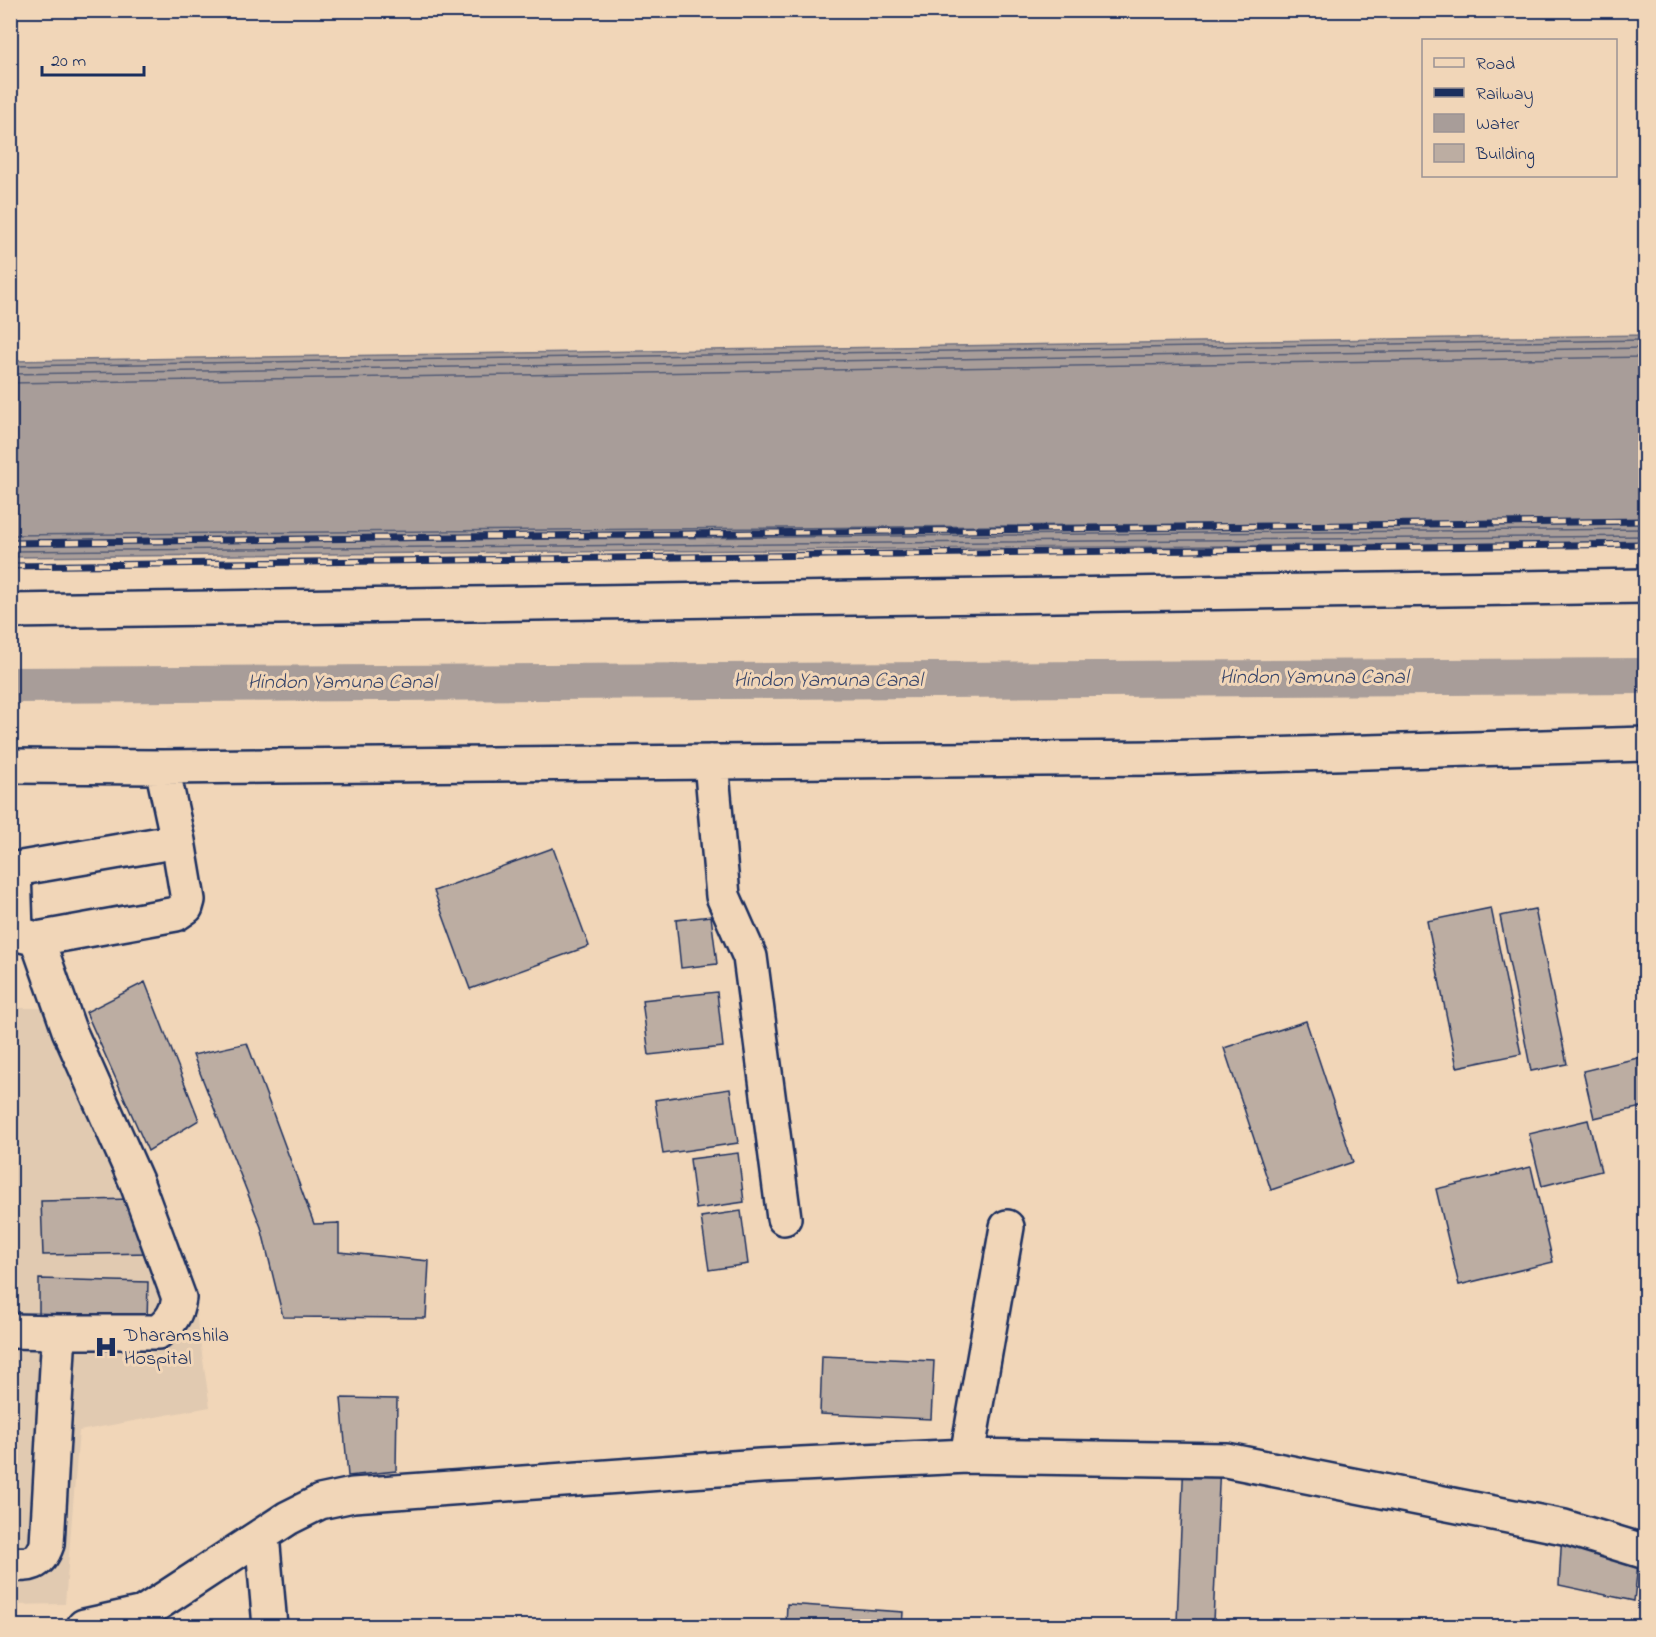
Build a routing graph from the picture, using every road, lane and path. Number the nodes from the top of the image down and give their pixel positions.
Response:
1 (1646, 586) edge
2 (10, 611) edge
3 (1646, 744) edge
4 (711, 762) junction
5 (10, 766) edge
6 (162, 768) junction
7 (178, 841) junction
8 (12, 869) edge
9 (21, 934) edge
10 (783, 1218) dead end
11 (1007, 1227) dead end
12 (10, 1331) edge
13 (59, 1332) junction
14 (967, 1456) junction
15 (262, 1535) junction
16 (1646, 1552) edge
17 (10, 1564) edge
18 (84, 1626) edge
19 (270, 1626) edge

1 - 2 street
3 - 4 street
4 - 6 street
4 - 10 street
5 - 6 street
6 - 7 street
7 - 8 street
7 - 9 street
8 - 9 street
9 - 13 street
11 - 14 street
12 - 13 street
13 - 17 street
14 - 15 street
14 - 16 street
15 - 18 street
15 - 19 street

